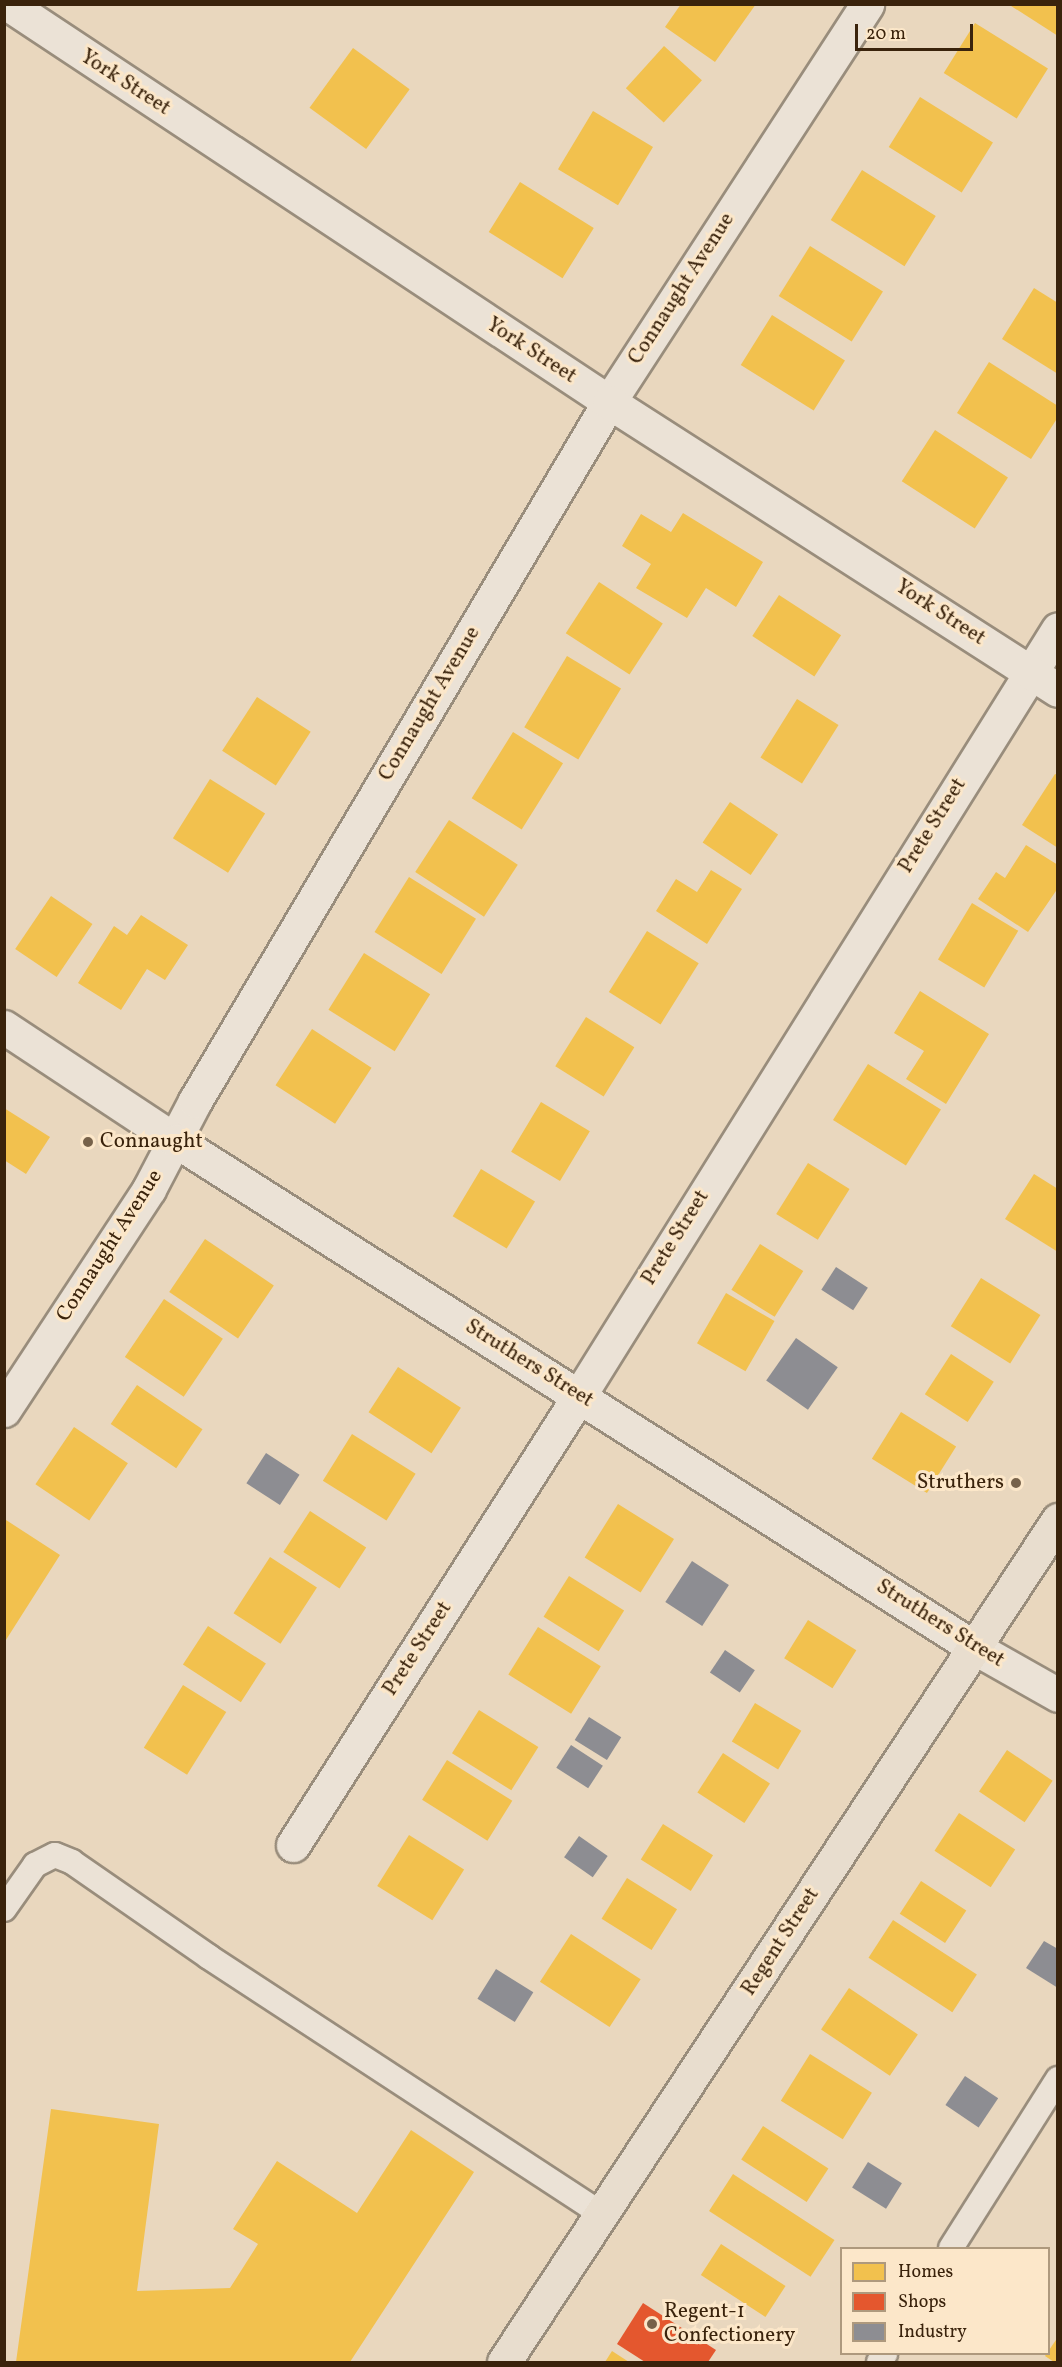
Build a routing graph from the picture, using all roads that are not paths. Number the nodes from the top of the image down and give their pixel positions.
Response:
1 (8, 4) edge
2 (867, 4) edge
3 (609, 402) junction
4 (1058, 629) edge
5 (1030, 671) junction
6 (1058, 690) edge
7 (4, 1028) edge
8 (176, 1141) junction
9 (579, 1396) junction
10 (4, 1410) edge
11 (1058, 1520) edge
12 (975, 1648) junction
13 (1058, 1695) edge
14 (293, 1845) dead end
15 (4, 1909) edge
16 (1058, 2079) edge
17 (602, 2214) junction
18 (952, 2247) edge
19 (504, 2362) edge

1 - 3 street, York Street
2 - 3 street, Connaught Avenue
3 - 5 street, York Street
3 - 8 street, Connaught Avenue
4 - 5 street, Prete Street
5 - 6 street, York Street
5 - 9 street, Prete Street
7 - 8 street, Struthers Street
8 - 9 street, Struthers Street
8 - 10 street, Connaught Avenue
9 - 12 street, Struthers Street
9 - 14 street, Prete Street
11 - 12 main road, Regent Street
12 - 13 street, Struthers Street
12 - 17 main road, Regent Street
15 - 17 lane
16 - 18 lane
17 - 19 main road, Regent Street

